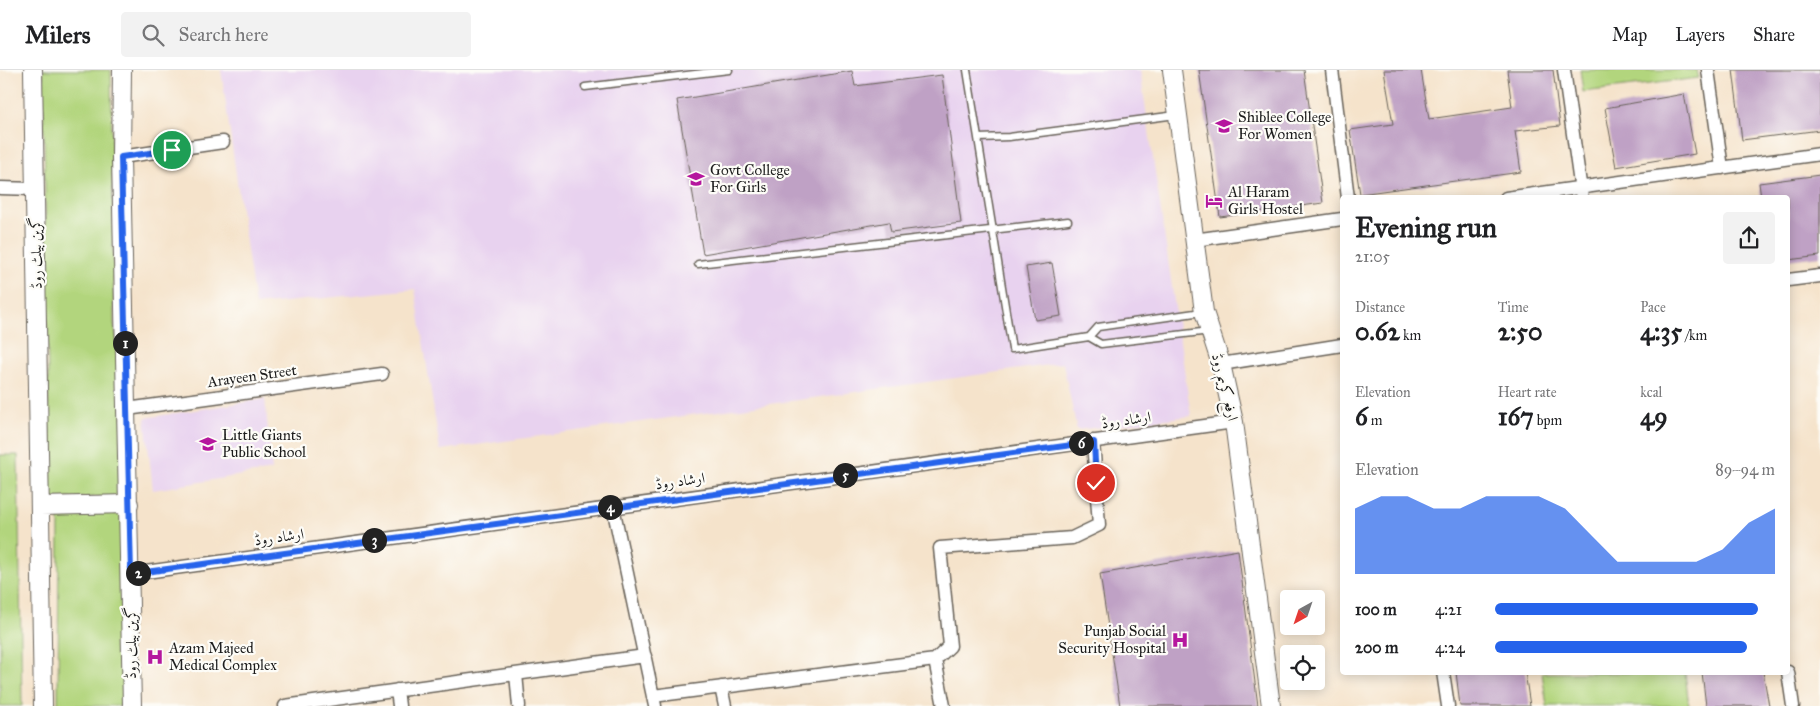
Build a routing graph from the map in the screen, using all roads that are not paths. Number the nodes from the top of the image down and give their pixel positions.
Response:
1 (33, 70) edge
2 (122, 70) edge
3 (729, 70) edge
4 (967, 70) edge
5 (1172, 70) edge
6 (1332, 70) edge
7 (1564, 70) edge
8 (1708, 70) edge
9 (585, 87) dead end
10 (1178, 115) junction
11 (978, 138) junction
12 (224, 142) dead end
13 (1820, 154) edge
14 (121, 157) junction
15 (1722, 168) junction
16 (0, 188) edge
17 (36, 189) junction
18 (1581, 193) edge
19 (1348, 195) edge
20 (1551, 195) edge
21 (1340, 219) edge
22 (1068, 221) dead end
23 (994, 229) junction
24 (1194, 240) junction
25 (698, 264) dead end
26 (1820, 276) edge
27 (1790, 280) edge
28 (1204, 312) junction
29 (1210, 330) junction
30 (1089, 337) junction
31 (1340, 344) edge
32 (1221, 364) junction
33 (382, 374) dead end
34 (127, 409) junction
35 (1234, 422) junction
36 (1094, 442) junction
37 (129, 504) junction
38 (40, 506) junction
39 (613, 507) junction
40 (131, 574) junction
41 (644, 656) junction
42 (935, 660) junction
43 (516, 674) junction
44 (1443, 675) edge
45 (1788, 675) edge
46 (721, 687) junction
47 (397, 690) junction
48 (654, 701) edge
49 (43, 706) edge
50 (132, 706) edge
51 (285, 706) edge
52 (400, 706) edge
53 (519, 706) edge
54 (725, 706) edge
55 (944, 706) edge
56 (1271, 706) edge
57 (1448, 706) edge
58 (1793, 706) edge

1 - 17 street, گرین بیلٹ روڈ
2 - 14 street, گرین بیلٹ روڈ
3 - 9 lane
4 - 11 lane
5 - 10 street, ارفع کریم روڈ
6 - 19 street
7 - 18 street
8 - 15 street
10 - 11 lane
10 - 24 street, ارفع کریم روڈ
11 - 23 lane
12 - 14 street
13 - 15 street
14 - 34 street, گرین بیلٹ روڈ
15 - 18 street
16 - 17 street
17 - 38 street, گرین بیلٹ روڈ
18 - 20 street
21 - 24 street
22 - 23 lane
23 - 25 lane
23 - 30 lane
24 - 28 street, ارفع کریم روڈ
26 - 27 street
28 - 29 street, ارفع کریم روڈ
28 - 30 lane
29 - 30 lane
29 - 32 street, ارفع کریم روڈ
31 - 32 street
32 - 35 street, ارفع کریم روڈ
33 - 34 street, Arayeen Street
34 - 37 street, گرین بیلٹ روڈ
35 - 36 street, ارشاد روڈ
35 - 56 street, ارفع کریم روڈ
36 - 39 street, ارشاد روڈ
36 - 42 street
37 - 38 street
37 - 40 street, گرین بیلٹ روڈ
38 - 49 street, گرین بیلٹ روڈ
39 - 40 street, ارشاد روڈ
39 - 41 street
40 - 50 street, گرین بیلٹ روڈ
41 - 43 street
41 - 48 street
42 - 46 street
42 - 55 street
43 - 47 street
43 - 53 street
44 - 57 street
45 - 58 street
46 - 48 street
46 - 54 street
47 - 51 street
47 - 52 street

